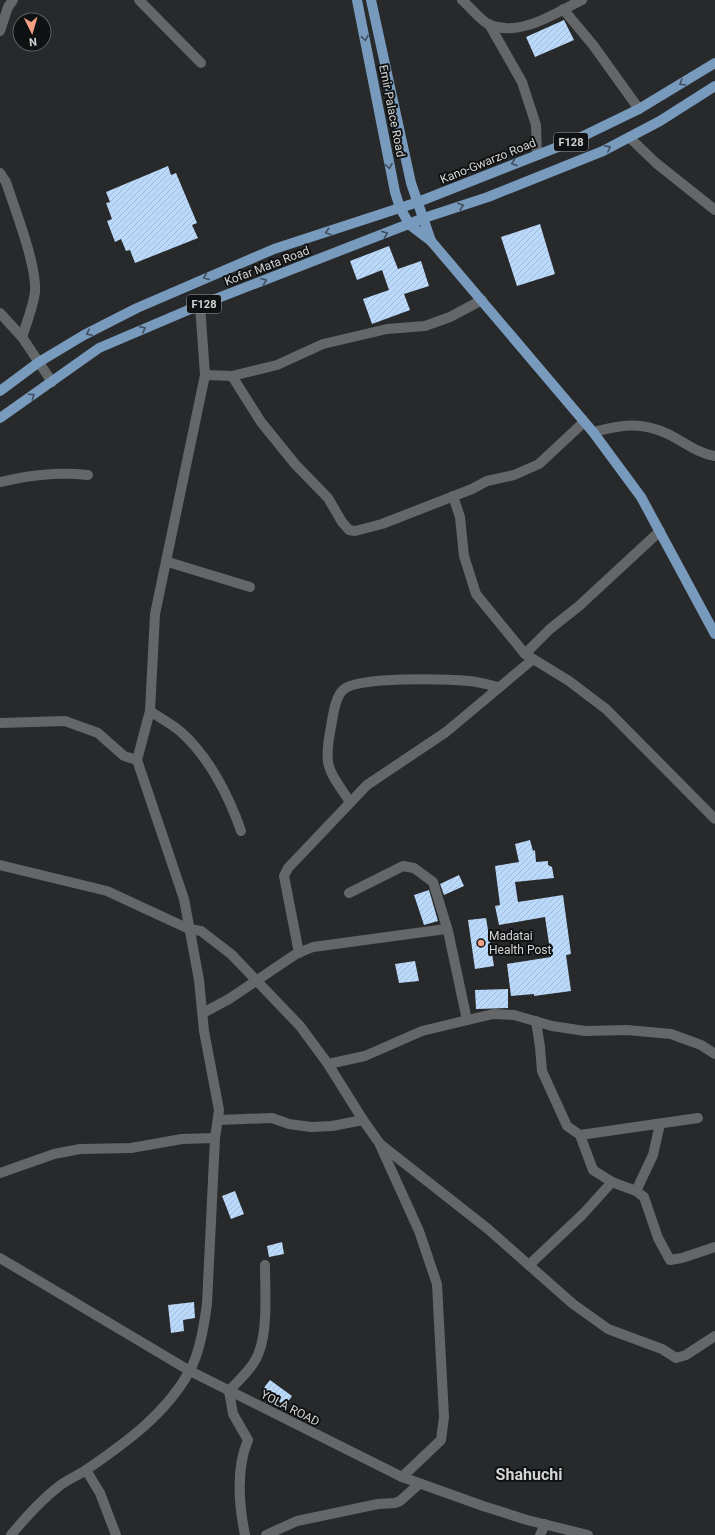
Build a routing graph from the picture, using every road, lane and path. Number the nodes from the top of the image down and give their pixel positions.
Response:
1 (12, 0) edge
2 (139, 0) edge
3 (357, 0) edge
4 (371, 0) edge
5 (462, 0) edge
6 (582, 0) edge
7 (563, 9) junction
8 (489, 24) junction
9 (0, 31) edge
10 (201, 63) dead end
11 (715, 63) edge
12 (715, 86) edge
13 (639, 109) junction
14 (629, 137) junction
15 (537, 155) junction
16 (0, 173) edge
17 (418, 202) junction
18 (713, 205) edge
19 (400, 208) junction
20 (424, 218) junction
21 (410, 225) junction
22 (431, 240) junction
23 (482, 300) junction
24 (200, 305) junction
25 (0, 313) edge
26 (22, 337) junction
27 (39, 362) junction
28 (205, 376) junction
29 (232, 376) junction
30 (52, 382) junction
31 (0, 391) edge
32 (0, 418) edge
33 (584, 422) junction
34 (593, 432) junction
35 (715, 456) edge
36 (88, 475) dead end
37 (0, 482) edge
38 (453, 496) junction
39 (660, 531) junction
40 (168, 562) junction
41 (250, 587) dead end
42 (715, 634) edge
43 (528, 657) junction
44 (499, 687) junction
45 (150, 711) junction
46 (0, 724) edge
47 (137, 760) junction
48 (350, 802) junction
49 (715, 820) edge
50 (241, 831) dead end
51 (0, 865) edge
52 (349, 893) dead end
53 (189, 929) junction
54 (446, 929) junction
55 (299, 952) junction
56 (257, 980) junction
57 (203, 1013) junction
58 (466, 1020) junction
59 (536, 1021) junction
60 (715, 1054) edge
61 (328, 1064) junction
62 (698, 1118) dead end
63 (219, 1120) junction
64 (363, 1120) junction
65 (660, 1124) junction
66 (580, 1135) junction
67 (215, 1138) junction
68 (380, 1144) junction
69 (0, 1173) edge
70 (612, 1182) junction
71 (636, 1191) junction
72 (715, 1247) edge
73 (0, 1258) edge
74 (265, 1265) dead end
75 (529, 1265) junction
76 (715, 1336) edge
77 (190, 1371) junction
78 (229, 1392) junction
79 (86, 1470) junction
80 (402, 1477) junction
81 (419, 1484) junction
82 (545, 1524) junction
83 (11, 1535) edge
84 (116, 1535) edge
85 (245, 1535) edge
86 (266, 1535) edge
87 (540, 1535) edge
88 (588, 1535) edge

1 - 9 street
2 - 10 street
3 -> 19 main road, Emir Palace Road
4 - 17 main road, Emir Palace Road
5 - 8 street
6 - 7 street
7 - 8 street
7 - 13 street
8 - 15 street
11 -> 13 main road, Kano-Gwarzo Road / F128
12 - 14 main road, F128
13 - 15 main road, Kano-Gwarzo Road / F128
14 - 18 street
20 -> 14 main road, F128
15 -> 17 main road, Kano-Gwarzo Road / F128
16 - 26 street
17 - 19 main road, Kofar Mata Road / F128
17 - 20 main road, Emir Palace Road
19 - 21 main road, Emir Palace Road
19 -> 27 main road, Kofar Mata Road / F128
20 - 21 main road, Kofar Mata Road / F128
20 - 22 main road, Emir Palace Road
21 - 22 main road
24 -> 21 main road, Kofar Mata Road / F128
22 - 23 main road
23 - 29 street
23 - 33 main road
24 - 28 street
30 -> 24 main road, Kofar Mata Road / F128
25 - 26 street
26 - 27 street
27 - 30 street
27 - 31 main road, Kofar Mata Road / F128
28 - 29 street
28 - 40 street
29 - 38 street
32 -> 30 main road, Kofar Mata Road / F128
33 - 34 main road
33 - 38 street
34 - 35 street
34 - 39 main road
36 - 37 street
38 - 43 street
39 - 42 main road
39 - 43 street
40 - 41 street
40 - 45 street
43 - 44 street
43 - 49 street
44 - 48 street
44 - 48 street
45 - 47 street
45 - 50 street
46 - 47 street
47 - 53 street
48 - 55 street
51 - 53 street
52 - 54 street
53 - 56 street
53 - 57 street
54 - 55 street
54 - 58 street
55 - 56 street
56 - 57 street
56 - 61 street
57 - 63 street
58 - 59 street
58 - 61 street
59 - 60 street
59 - 66 street
61 - 64 street
62 - 65 street
63 - 64 street
63 - 67 street
64 - 68 street
65 - 66 street
65 - 71 street
66 - 70 street
67 - 69 street
67 - 77 street
68 - 75 street
68 - 80 street
70 - 71 street
70 - 75 street
71 - 72 street
73 - 77 street, YOLA ROAD
74 - 78 street
75 - 76 street
77 - 78 street, YOLA ROAD
77 - 79 street
78 - 80 street, YOLA ROAD
78 - 85 street
79 - 83 street
79 - 84 street
80 - 81 street, YOLA ROAD
81 - 82 street, YOLA ROAD
81 - 86 street
82 - 87 street
82 - 88 street, YOLA ROAD

